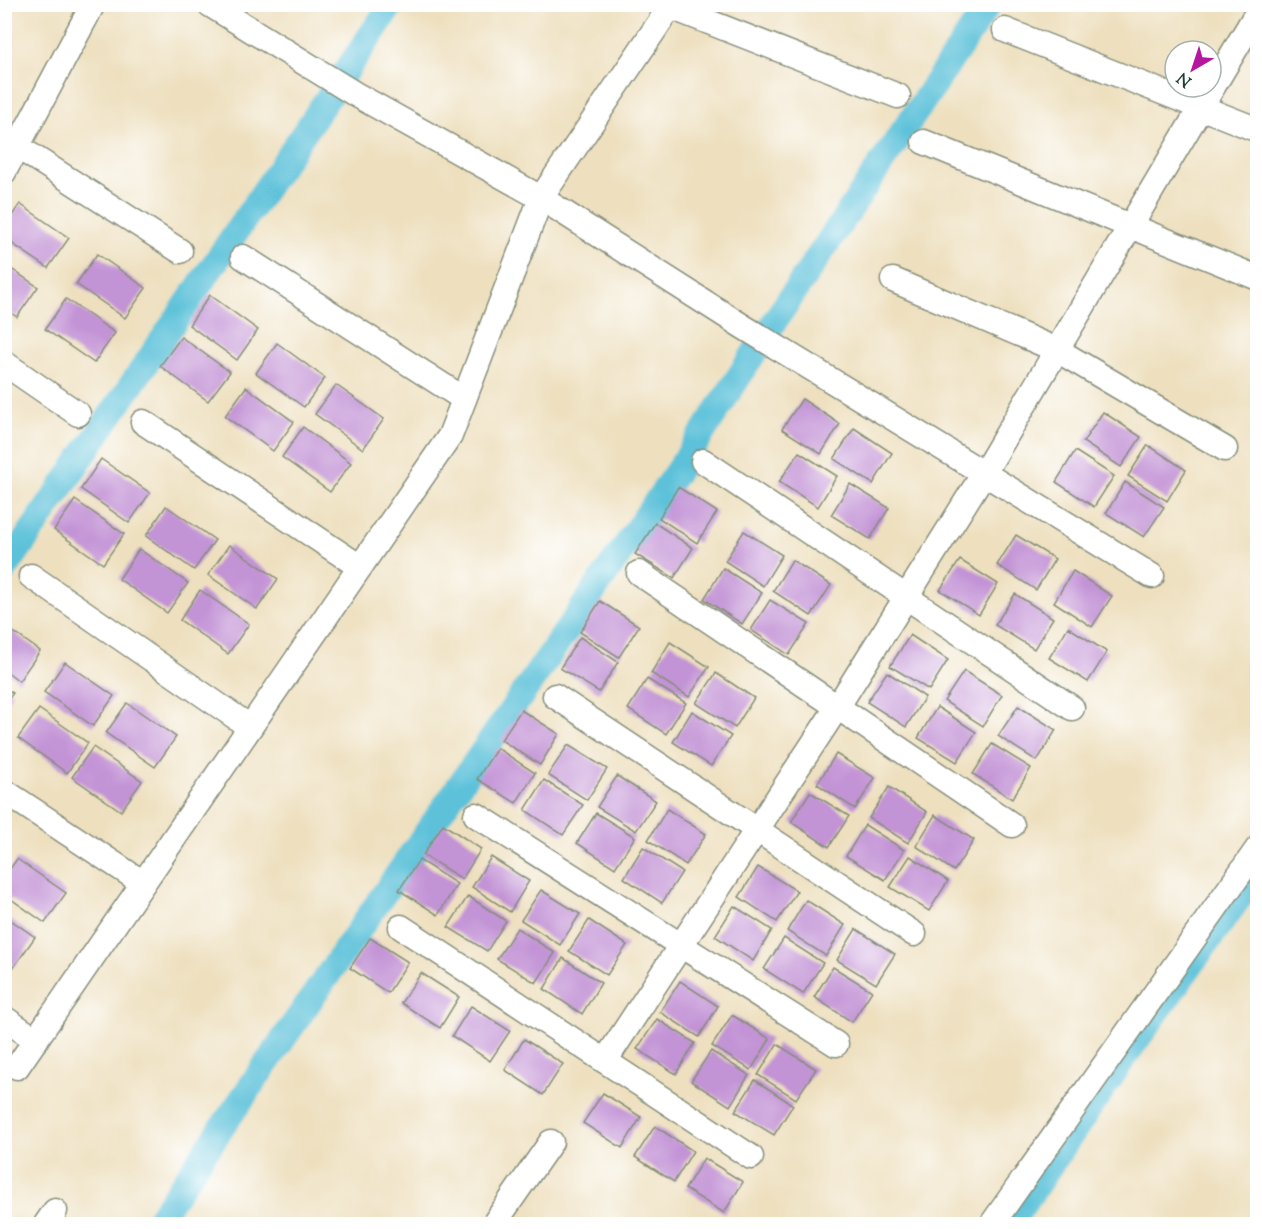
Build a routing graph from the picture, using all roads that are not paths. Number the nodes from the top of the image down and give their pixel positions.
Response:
1 (93, 4) edge
2 (209, 4) edge
3 (668, 5) edge
4 (1257, 11) edge
5 (1005, 30) dead end
6 (898, 96) dead end
7 (1200, 108) junction
8 (1257, 130) edge
9 (924, 142) dead end
10 (10, 159) edge
11 (541, 198) junction
12 (1130, 227) junction
13 (180, 251) dead end
14 (243, 257) dead end
15 (1257, 278) edge
16 (893, 280) dead end
17 (1057, 350) junction
18 (4, 363) edge
19 (464, 399) junction
20 (78, 414) dead end
21 (143, 422) dead end
22 (1225, 449) dead end
23 (703, 461) dead end
24 (984, 473) junction
25 (360, 567) junction
26 (639, 573) dead end
27 (31, 576) dead end
28 (1152, 576) dead end
29 (905, 598) junction
30 (555, 696) dead end
31 (838, 706) junction
32 (1072, 708) dead end
33 (250, 728) junction
34 (4, 791) edge
35 (476, 815) dead end
36 (1012, 825) dead end
37 (757, 829) junction
38 (1257, 848) edge
39 (143, 884) junction
40 (401, 927) dead end
41 (914, 934) dead end
42 (681, 944) junction
43 (4, 1018) edge
44 (36, 1040) junction
45 (836, 1044) dead end
46 (604, 1061) junction
47 (17, 1067) dead end
48 (551, 1142) dead end
49 (751, 1157) dead end
50 (494, 1224) edge
51 (992, 1224) edge

1 - 10 street
2 - 11 street
3 - 6 street
3 - 11 street
4 - 7 street
5 - 7 street
7 - 8 street
7 - 12 street
9 - 12 street
10 - 13 street
11 - 19 street
11 - 24 street
12 - 15 street
12 - 17 street
14 - 19 street
16 - 17 street
17 - 22 street
17 - 24 street
18 - 20 street
19 - 25 street
21 - 25 street
23 - 29 street
24 - 28 street
24 - 29 street
25 - 33 street
26 - 31 street
27 - 33 street
29 - 31 street
29 - 32 street
30 - 37 street
31 - 36 street
31 - 37 street
33 - 39 street
34 - 39 street
35 - 42 street
37 - 41 street
37 - 42 street
38 - 51 street
39 - 44 street
40 - 46 street
42 - 45 street
42 - 46 street
43 - 44 street
44 - 47 street
46 - 49 street
48 - 50 street

